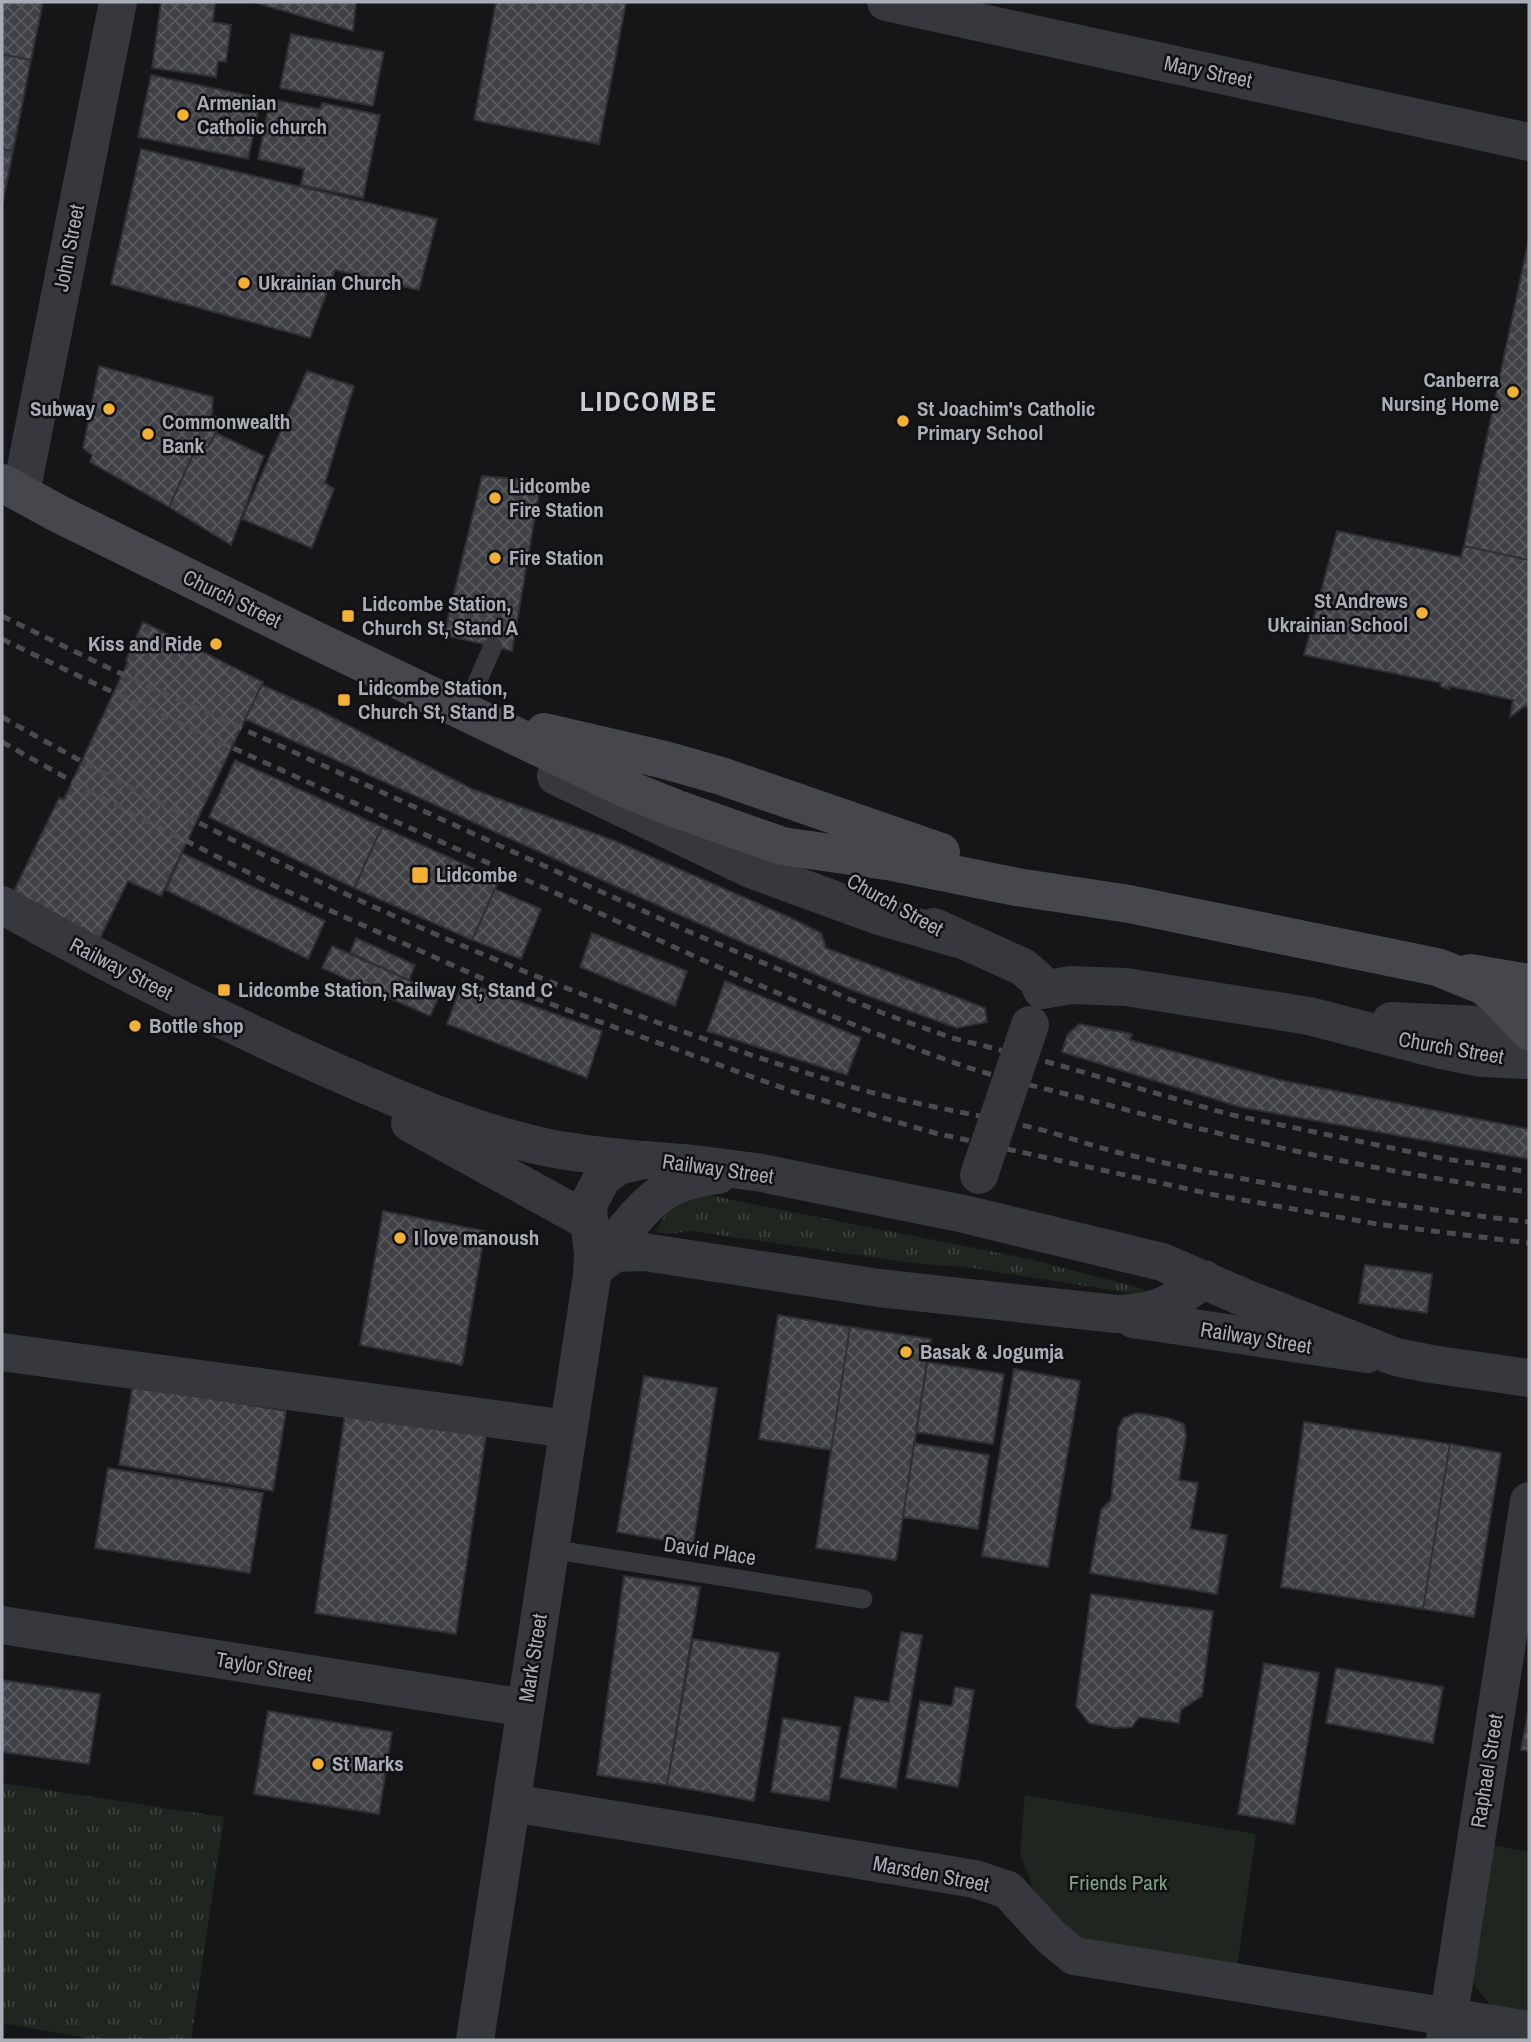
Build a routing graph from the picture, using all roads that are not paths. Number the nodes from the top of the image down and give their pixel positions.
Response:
1 (118, 2) edge
2 (886, 2) edge
3 (1529, 142) edge
4 (11, 488) edge
5 (493, 646) dead end
6 (464, 712) junction
7 (530, 729) junction
8 (820, 852) junction
9 (1129, 904) junction
10 (2, 905) edge
11 (955, 938) junction
12 (1437, 967) junction
13 (1529, 982) edge
14 (1042, 990) junction
15 (243, 1030) junction
16 (1528, 1036) edge
17 (644, 1160) junction
18 (762, 1173) junction
19 (964, 1214) junction
20 (607, 1252) junction
21 (1204, 1279) junction
22 (1082, 1311) junction
23 (2, 1352) edge
24 (1431, 1364) junction
25 (1529, 1378) edge
26 (568, 1429) junction
27 (1529, 1501) edge
28 (550, 1549) junction
29 (863, 1599) dead end
30 (2, 1625) edge
31 (525, 1708) junction
32 (512, 1803) junction
33 (1446, 2029) edge
34 (1529, 2030) edge
35 (475, 2040) edge

1 - 4 street, John Street
2 - 3 street, Mary Street
4 - 6 main road, Church Street
5 - 6 lane
6 - 7 main road
6 - 8 main road
6 - 11 street
7 - 8 main road
7 - 9 main road
8 - 9 main road, Church Street
8 - 11 street, Church Street
9 - 12 main road, Church Street
10 - 15 street, Railway Street
11 - 14 street, Church Street
12 - 13 main road
12 - 16 main road, Church Street
14 - 16 street
14 - 19 street, bridge
15 - 17 street, Railway Street
15 - 20 street, Railway Street
17 - 18 street, Railway Street
17 - 20 street, Mark Street
18 - 19 street, Railway Street
18 - 20 street
19 - 21 street, Railway Street
20 - 22 street, Railway Street
20 - 26 street, Mark Street
21 - 22 street, Railway Street
21 - 24 street, Railway Street
22 - 24 street, Railway Street
23 - 26 street
24 - 25 street, Railway Street
26 - 28 street, Mark Street
27 - 33 street, Raphael Street
28 - 29 lane, David Place
28 - 31 street, Mark Street
30 - 31 street, Taylor Street
31 - 32 street, Mark Street
32 - 33 street, Marsden Street
32 - 35 street, Mark Street
33 - 34 street, Marsden Street

